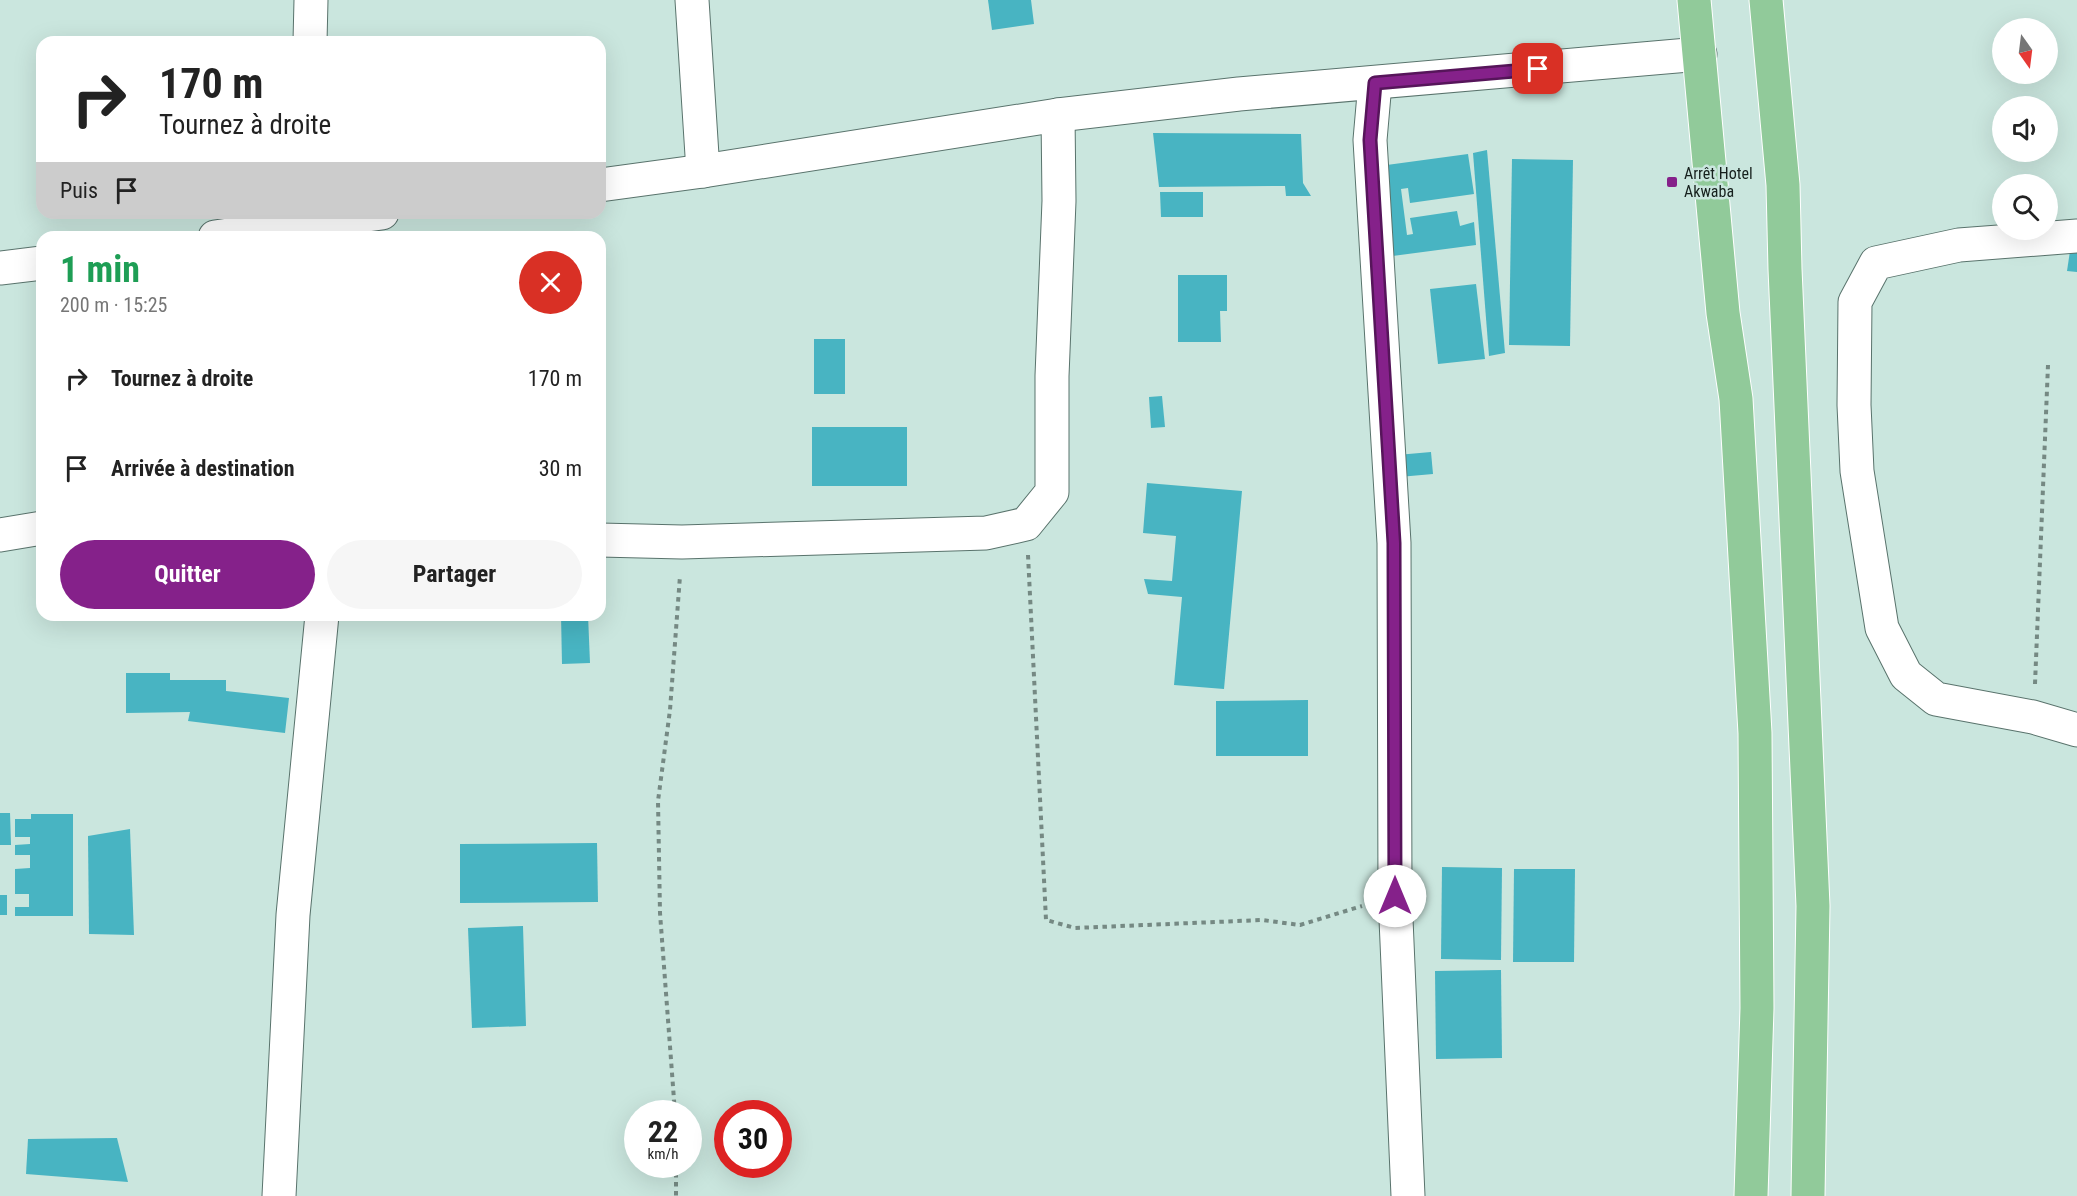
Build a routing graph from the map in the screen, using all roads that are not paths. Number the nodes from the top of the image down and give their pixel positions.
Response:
1 (311, 0) edge
2 (693, 0) edge
3 (1694, 0) edge
4 (1766, 0) edge
5 (310, 36) edge
6 (1700, 54) junction
7 (1375, 83) junction
8 (1058, 115) junction
9 (703, 171) junction
10 (606, 184) edge
11 (342, 219) edge
12 (309, 224) edge
13 (258, 231) edge
14 (2077, 236) edge
15 (36, 264) edge
16 (0, 268) edge
17 (36, 529) edge
18 (0, 535) edge
19 (606, 540) edge
20 (322, 621) edge
21 (2077, 730) edge
22 (279, 1196) edge
23 (1408, 1196) edge
24 (1751, 1196) edge
25 (1808, 1196) edge

1 - 5 street
2 - 9 street
3 - 6 main road
4 - 25 main road
6 - 7 street
6 - 24 main road
7 - 8 street
7 - 23 street
8 - 9 street
8 - 19 street
9 - 10 street
11 - 12 street
12 - 13 street
14 - 21 street
15 - 16 street
17 - 18 street
20 - 22 street

